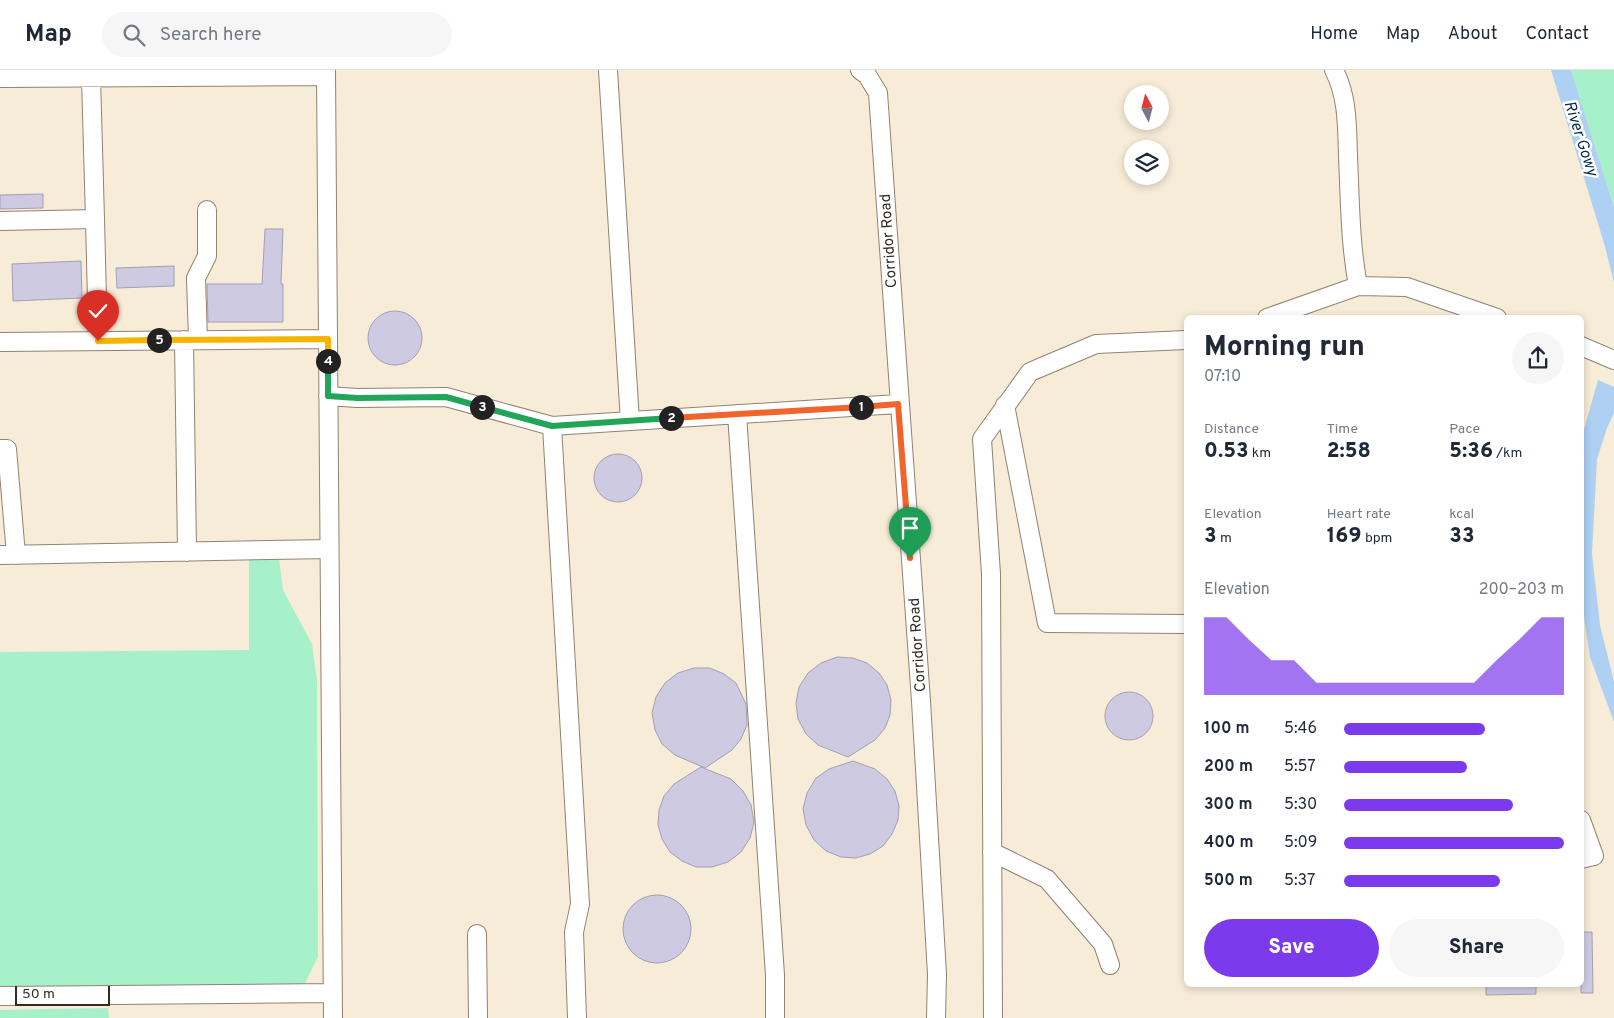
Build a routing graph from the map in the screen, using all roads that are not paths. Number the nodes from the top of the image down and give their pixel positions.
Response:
1 (608, 70) edge
2 (860, 70) edge
3 (1334, 70) edge
4 (326, 73) edge
5 (0, 78) edge
6 (91, 78) junction
7 (207, 210) dead end
8 (95, 219) junction
9 (0, 221) edge
10 (1358, 286) junction
11 (1276, 315) edge
12 (1488, 315) edge
13 (328, 339) junction
14 (191, 340) junction
15 (1184, 340) edge
16 (98, 341) junction
17 (0, 342) edge
18 (1584, 347) edge
19 (1614, 360) edge
20 (328, 396) junction
21 (898, 404) junction
22 (1005, 405) junction
23 (737, 414) junction
24 (630, 421) junction
25 (552, 426) junction
26 (0, 449) edge
27 (330, 549) junction
28 (187, 552) junction
29 (8, 555) edge
30 (1184, 624) edge
31 (1584, 828) edge
32 (992, 852) junction
33 (1584, 858) edge
34 (477, 934) dead end
35 (1110, 964) dead end
36 (333, 993) junction
37 (0, 996) edge
38 (333, 1018) edge
39 (478, 1018) edge
40 (577, 1018) edge
41 (775, 1018) edge
42 (936, 1018) edge
43 (993, 1018) edge

1 - 24 lane
2 - 21 lane, Corridor Road
3 - 10 lane
4 - 6 lane
4 - 13 lane
5 - 6 lane
6 - 8 lane
7 - 14 lane
8 - 9 lane
8 - 16 lane
10 - 11 lane
10 - 12 lane
13 - 14 lane
13 - 20 lane
14 - 16 lane
14 - 28 lane
15 - 22 lane
16 - 17 lane
18 - 19 lane
20 - 25 lane
20 - 27 lane
21 - 23 lane
21 - 42 lane, Corridor Road
22 - 30 lane
22 - 32 lane
23 - 24 lane
23 - 41 lane
24 - 25 lane
25 - 40 lane
26 - 29 lane
27 - 28 lane
27 - 36 lane
28 - 29 lane
31 - 33 lane
32 - 35 lane
32 - 43 lane
34 - 39 lane
36 - 37 lane
36 - 38 lane

